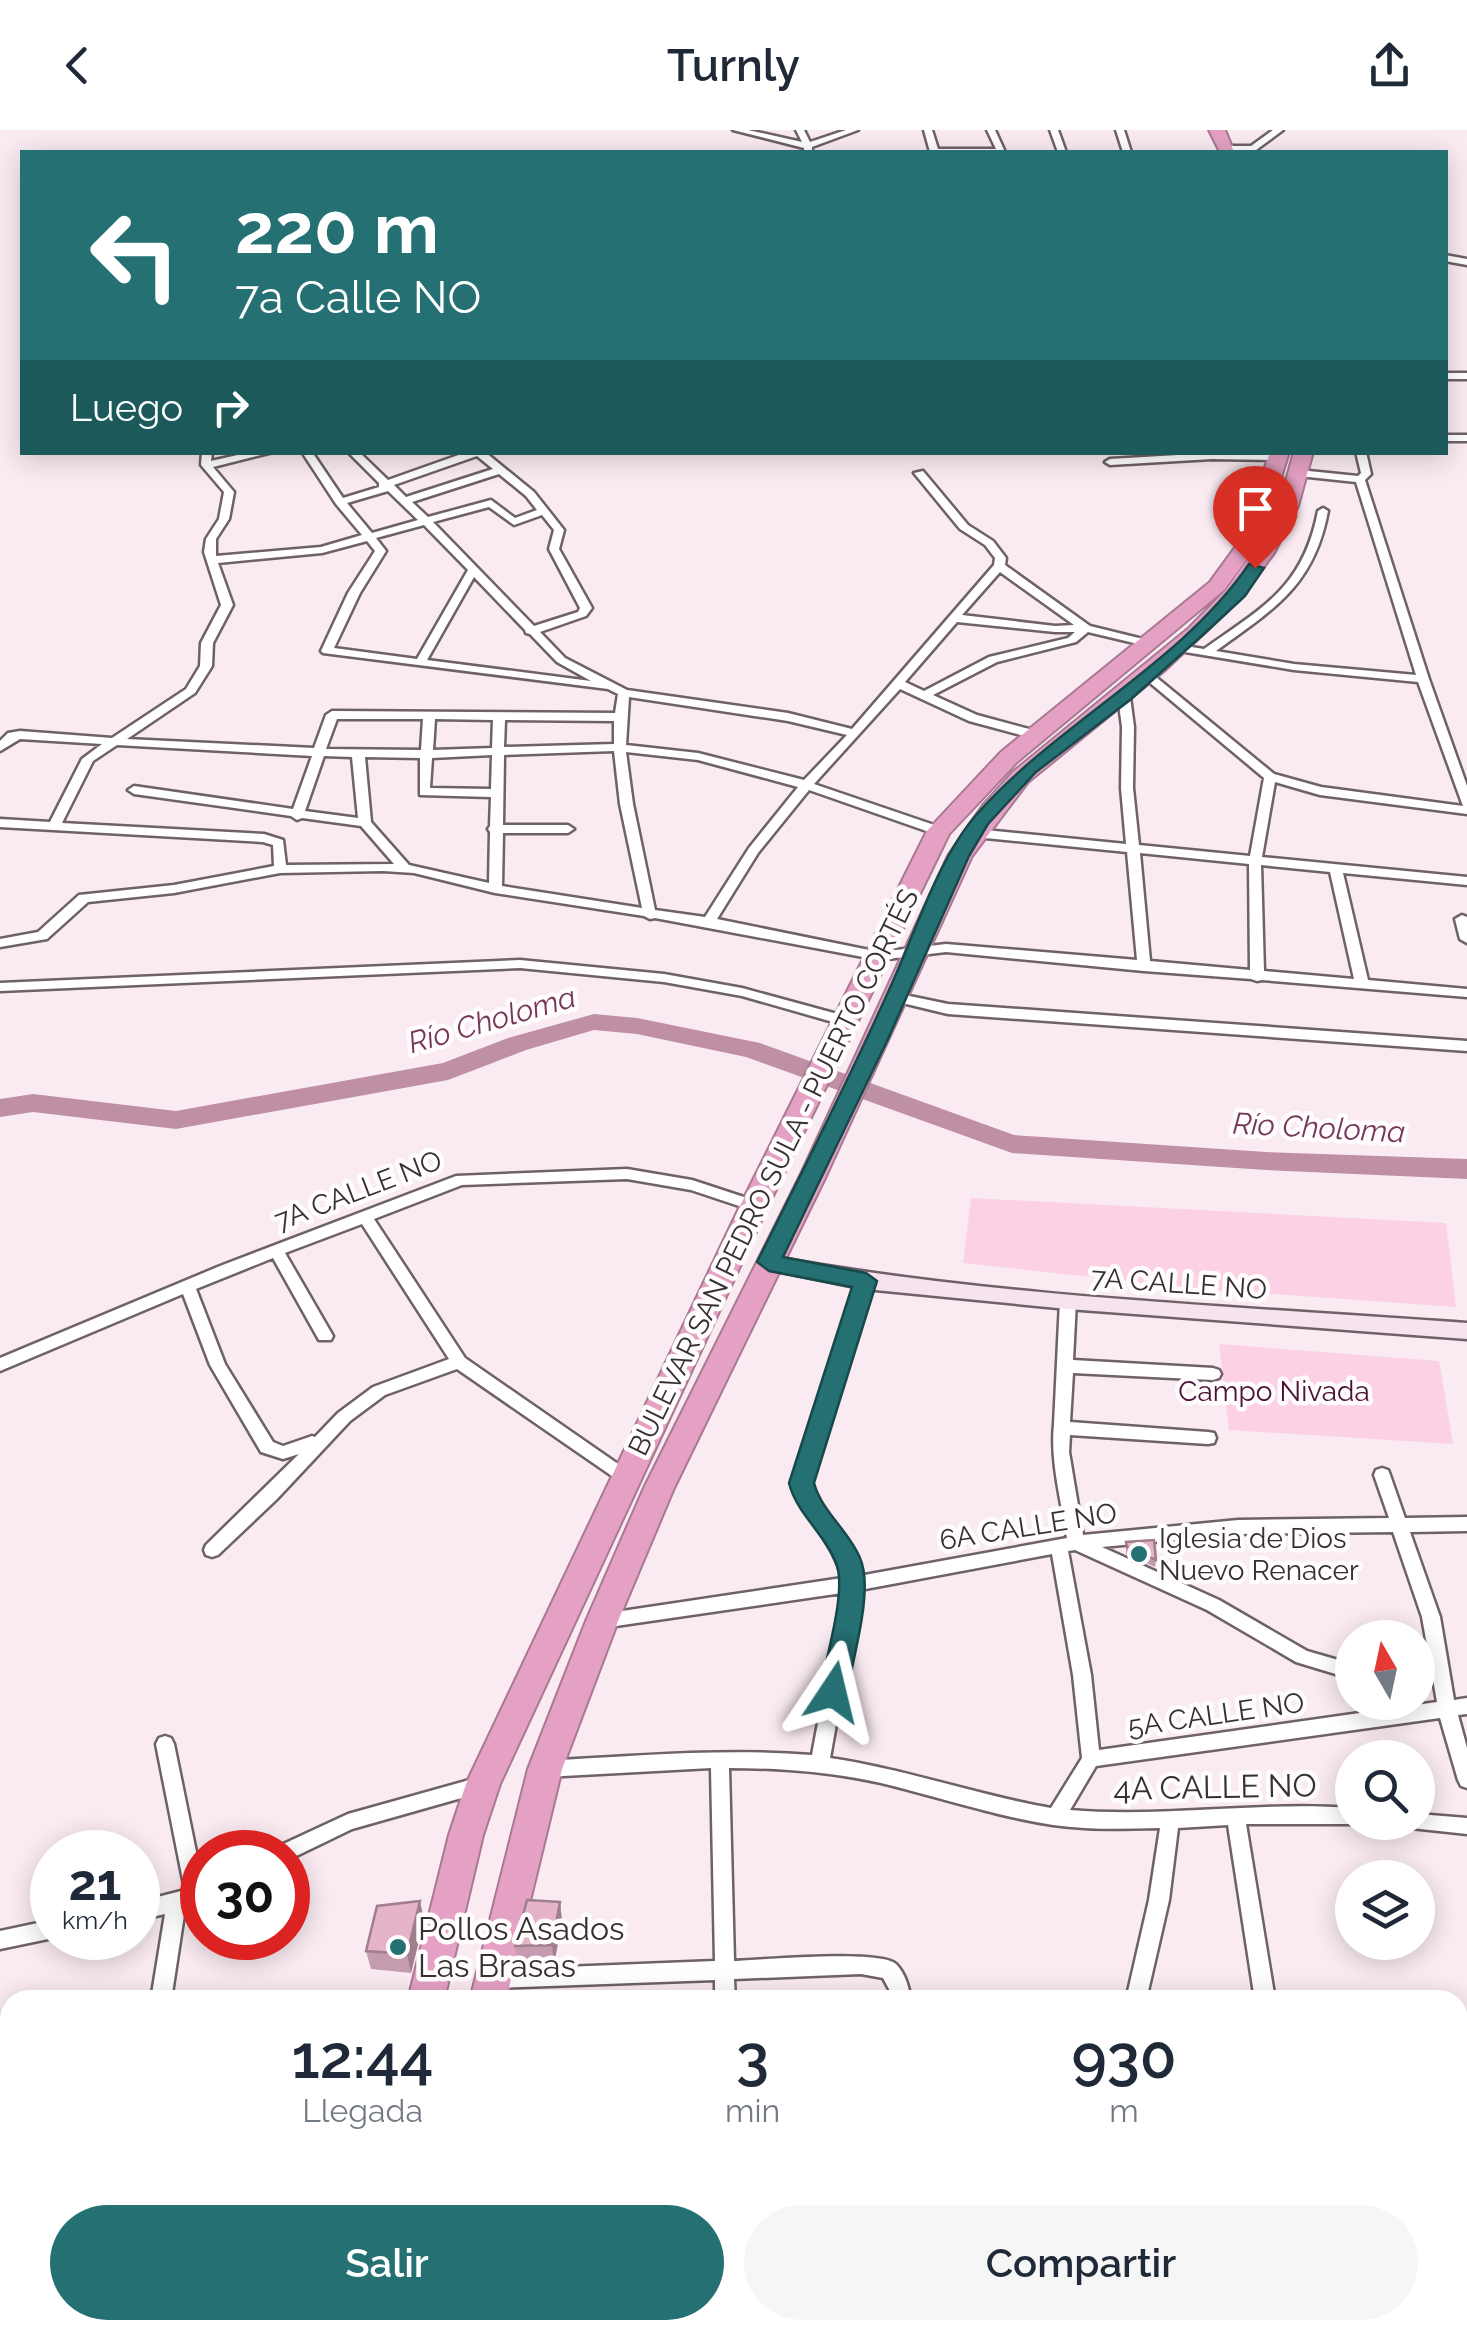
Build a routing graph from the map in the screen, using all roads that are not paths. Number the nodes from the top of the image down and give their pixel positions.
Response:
1 (736, 130) edge
2 (800, 130) edge
3 (854, 130) edge
4 (1279, 130) edge
5 (808, 150) edge
6 (1254, 150) edge
7 (242, 455) edge
8 (309, 455) edge
9 (356, 455) edge
10 (470, 455) edge
11 (481, 455) edge
12 (1195, 455) edge
13 (1280, 455) edge
14 (1362, 455) edge
15 (207, 459) edge
16 (1110, 462) dead end
17 (1301, 463) edge
18 (499, 472) junction
19 (920, 473) dead end
20 (1360, 479) junction
21 (385, 486) junction
22 (403, 501) junction
23 (340, 502) junction
24 (543, 512) junction
25 (1323, 512) dead end
26 (426, 521) junction
27 (368, 537) junction
28 (212, 560) junction
29 (999, 566) junction
30 (473, 570) junction
31 (955, 618) junction
32 (1086, 628) junction
33 (530, 631) junction
34 (1151, 644) junction
35 (1179, 648) junction
36 (1206, 652) junction
37 (422, 661) junction
38 (1147, 675) junction
39 (1423, 679) junction
40 (898, 684) junction
41 (621, 690) junction
42 (925, 695) junction
43 (1124, 696) junction
44 (499, 715) junction
45 (429, 716) junction
46 (619, 717) junction
47 (856, 733) junction
48 (1036, 735) junction
49 (118, 742) junction
50 (0, 747) edge
51 (621, 748) junction
52 (321, 751) junction
53 (358, 752) junction
54 (499, 752) junction
55 (424, 754) junction
56 (1270, 777) junction
57 (806, 784) junction
58 (134, 790) dead end
59 (496, 793) junction
60 (1467, 807) edge
61 (297, 816) junction
62 (0, 824) edge
63 (366, 824) junction
64 (54, 827) junction
65 (494, 829) junction
66 (568, 829) dead end
67 (938, 831) junction
68 (975, 833) junction
69 (1134, 850) junction
70 (1255, 861) junction
71 (405, 868) junction
72 (280, 869) junction
73 (1336, 870) junction
74 (1467, 881) edge
75 (495, 890) junction
76 (650, 916) junction
77 (1462, 919) dead end
78 (709, 922) junction
79 (1467, 939) edge
80 (0, 943) edge
81 (915, 952) junction
82 (879, 956) junction
83 (1144, 967) junction
84 (1257, 977) junction
85 (1362, 985) junction
86 (0, 987) edge
87 (1467, 992) edge
88 (895, 997) junction
89 (845, 1026) junction
90 (1467, 1046) edge
91 (754, 1206) junction
92 (364, 1215) junction
93 (276, 1250) junction
94 (769, 1262) junction
95 (866, 1281) junction
96 (187, 1286) junction
97 (1068, 1302) junction
98 (1467, 1331) edge
99 (325, 1336) dead end
100 (458, 1362) junction
101 (0, 1366) edge
102 (1064, 1366) junction
103 (1213, 1374) dead end
104 (1060, 1428) junction
105 (320, 1438) junction
106 (1208, 1438) dead end
107 (1382, 1476) dead end
108 (625, 1478) junction
109 (1398, 1523) junction
110 (1467, 1524) edge
111 (1068, 1545) junction
112 (212, 1550) dead end
113 (852, 1584) junction
114 (602, 1621) junction
115 (1335, 1666) edge
116 (1467, 1706) edge
117 (1447, 1709) junction
118 (165, 1744) dead end
119 (1091, 1759) junction
120 (720, 1760) junction
121 (820, 1764) junction
122 (545, 1769) junction
123 (1467, 1780) edge
124 (483, 1784) junction
125 (1335, 1814) edge
126 (1056, 1816) junction
127 (1236, 1818) junction
128 (1170, 1822) junction
129 (1435, 1823) edge
130 (1467, 1826) edge
131 (185, 1830) edge
132 (310, 1840) edge
133 (180, 1902) edge
134 (176, 1903) junction
135 (160, 1906) edge
136 (30, 1934) edge
137 (0, 1940) edge
138 (724, 1970) junction
139 (490, 1989) edge
140 (162, 1990) edge
141 (428, 1990) edge
142 (725, 1990) edge
143 (900, 1990) edge
144 (1138, 1990) edge
145 (1263, 1990) edge

1 - 5 street
2 - 5 street
3 - 5 street
4 - 6 street
7 - 15 street
8 - 23 street
9 - 21 street
10 - 21 street
11 - 18 street
12 - 16 street
13 - 34 highway, BULEVAR SAN PEDRO SULA - PUERTO CORTÉS
14 - 20 street
15 - 28 street
17 - 20 street
17 - 35 highway, BULEVAR SAN PEDRO SULA - PUERTO CORTÉS
18 - 22 street
18 - 24 street
19 - 29 street
20 - 39 street
21 - 22 street
21 - 23 street
22 - 26 street
23 - 27 street
24 - 26 street
24 - 33 street
25 - 36 street
26 - 27 street
26 - 30 street
27 - 28 street
27 - 37 street
28 - 49 street
29 - 31 street
29 - 32 street
30 - 33 street
30 - 37 street
31 - 32 street
31 - 40 street
32 - 34 street
32 - 42 street
33 - 41 street
34 - 48 highway, BULEVAR SAN PEDRO SULA - PUERTO CORTÉS
35 - 36 street
35 - 38 highway, BULEVAR SAN PEDRO SULA - PUERTO CORTÉS
36 - 39 street
37 - 41 street
38 - 43 highway, BULEVAR SAN PEDRO SULA - PUERTO CORTÉS
38 - 56 street
39 - 60 street
40 - 42 street
40 - 47 street
41 - 46 street
41 - 47 street
42 - 48 street
43 - 68 highway, BULEVAR SAN PEDRO SULA - PUERTO CORTÉS
43 - 69 street
44 - 45 street
44 - 46 street
44 - 54 street
45 - 52 street
45 - 55 street
46 - 51 street
47 - 57 street
48 - 67 highway, BULEVAR SAN PEDRO SULA - PUERTO CORTÉS
49 - 50 street
49 - 52 street
49 - 64 street
51 - 54 street
51 - 57 street
51 - 76 street
52 - 53 street
52 - 61 street
53 - 55 street
53 - 63 street
54 - 55 street
54 - 59 street
55 - 59 street
56 - 60 street
56 - 70 street
57 - 67 street
57 - 78 street
58 - 61 street
59 - 65 street
61 - 63 street
62 - 64 street
63 - 71 street
64 - 72 street
65 - 66 street
65 - 75 street
67 - 82 highway, BULEVAR SAN PEDRO SULA - PUERTO CORTÉS
68 - 69 street
68 - 81 highway, BULEVAR SAN PEDRO SULA - PUERTO CORTÉS
69 - 70 street
69 - 83 street
70 - 73 street
70 - 84 street
71 - 72 street
71 - 75 street
72 - 80 street
73 - 74 street
73 - 85 street
75 - 76 street
76 - 78 street
77 - 79 street
78 - 82 street
81 - 82 street
81 - 83 street
81 - 88 highway, BULEVAR SAN PEDRO SULA - PUERTO CORTÉS
82 - 89 highway, BULEVAR SAN PEDRO SULA - PUERTO CORTÉS
83 - 84 street
84 - 85 street
85 - 87 street
86 - 89 street
88 - 90 street
88 - 94 highway, BULEVAR SAN PEDRO SULA - PUERTO CORTÉS
89 - 91 highway, BULEVAR SAN PEDRO SULA - PUERTO CORTÉS
91 - 92 street, 7A CALLE NO
91 - 108 highway, BULEVAR SAN PEDRO SULA - PUERTO CORTÉS
92 - 93 street, 7A CALLE NO
92 - 100 street
93 - 96 street, 7A CALLE NO
93 - 99 street
94 - 95 street, 7A CALLE NO
94 - 114 highway, BULEVAR SAN PEDRO SULA - PUERTO CORTÉS
95 - 97 street, 7A CALLE NO
95 - 113 street
96 - 101 street, 7A CALLE NO
96 - 105 street
97 - 98 street, 7A CALLE NO
97 - 102 street
100 - 105 street
100 - 108 street
102 - 103 street
102 - 104 street
104 - 106 street
104 - 111 street
105 - 112 street
107 - 109 street
108 - 124 highway, BULEVAR SAN PEDRO SULA - PUERTO CORTÉS
109 - 110 street, 6A CALLE NO
109 - 111 street, 6A CALLE NO
109 - 117 street
111 - 113 street, 6A CALLE NO
111 - 115 street
111 - 119 street
113 - 114 street, 6A CALLE NO
113 - 121 street
114 - 122 highway, BULEVAR SAN PEDRO SULA - PUERTO CORTÉS
116 - 117 street, 5A CALLE NO
117 - 119 street, 5A CALLE NO
117 - 123 street
118 - 131 street
119 - 126 street
120 - 121 street, 4A CALLE NO
120 - 122 street, 4A CALLE NO
120 - 138 street
121 - 126 street, 4A CALLE NO
122 - 139 highway, BULEVAR SAN PEDRO SULA - PUERTO CORTÉS
124 - 132 street
124 - 141 highway, BULEVAR SAN PEDRO SULA - PUERTO CORTÉS
125 - 127 street, 4A CALLE NO
126 - 128 street, 4A CALLE NO
127 - 128 street, 4A CALLE NO
127 - 145 street
128 - 144 street
129 - 130 street
133 - 134 street
134 - 135 street
134 - 140 street
136 - 137 street
138 - 139 street
138 - 142 street
138 - 143 street

